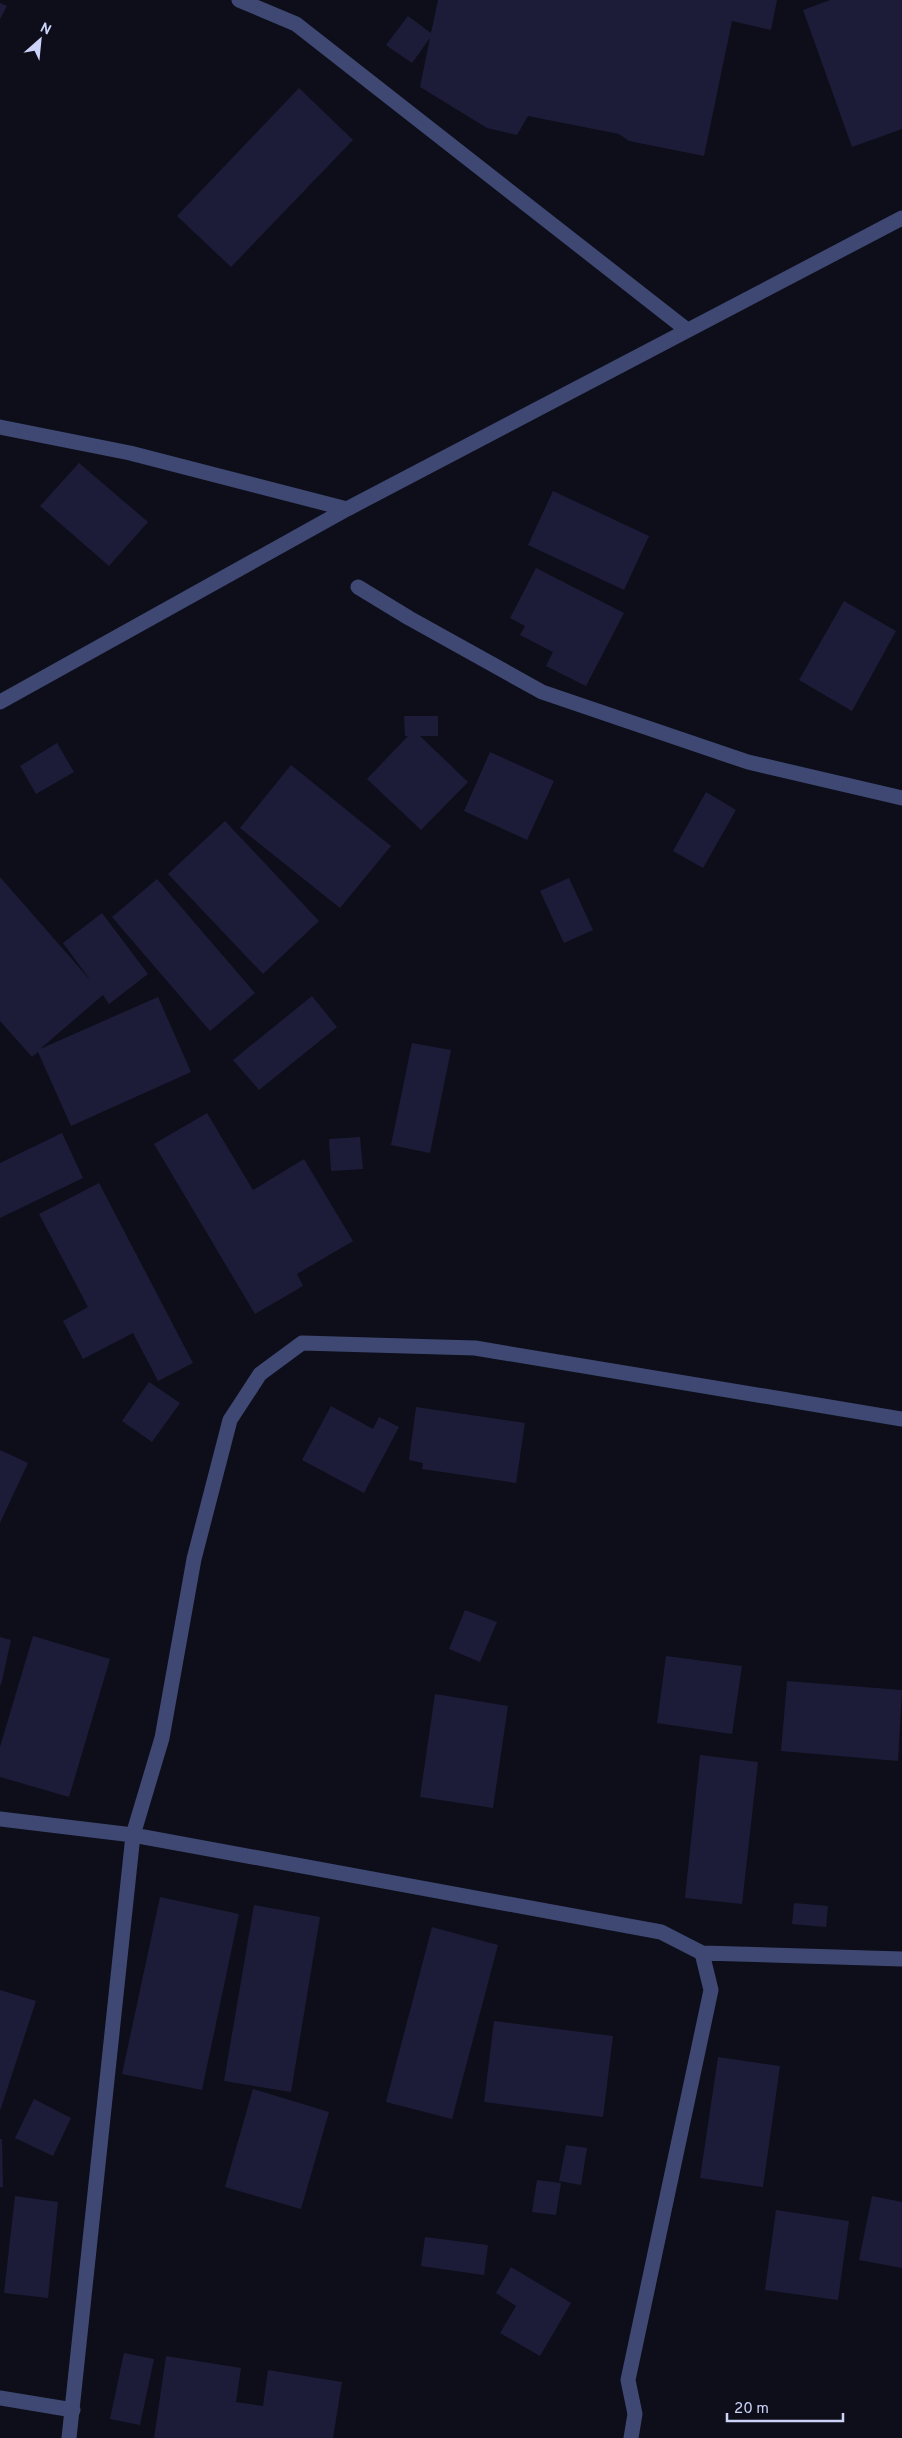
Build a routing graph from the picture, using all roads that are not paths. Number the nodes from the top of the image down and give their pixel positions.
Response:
1 (239, 0) edge
2 (902, 218) edge
3 (687, 330) junction
4 (0, 426) edge
5 (347, 509) junction
6 (358, 587) dead end
7 (0, 702) edge
8 (902, 798) edge
9 (902, 1419) edge
10 (0, 1819) edge
11 (133, 1835) junction
12 (702, 1953) junction
13 (902, 1959) edge
14 (0, 2398) edge
15 (74, 2410) junction
16 (70, 2438) edge
17 (631, 2438) edge

1 - 3 street
2 - 3 street
3 - 5 street
4 - 5 street
5 - 7 street
6 - 8 street
9 - 11 street
10 - 11 street
11 - 12 street
11 - 15 street
12 - 13 street
12 - 17 street
14 - 15 street
15 - 16 street

